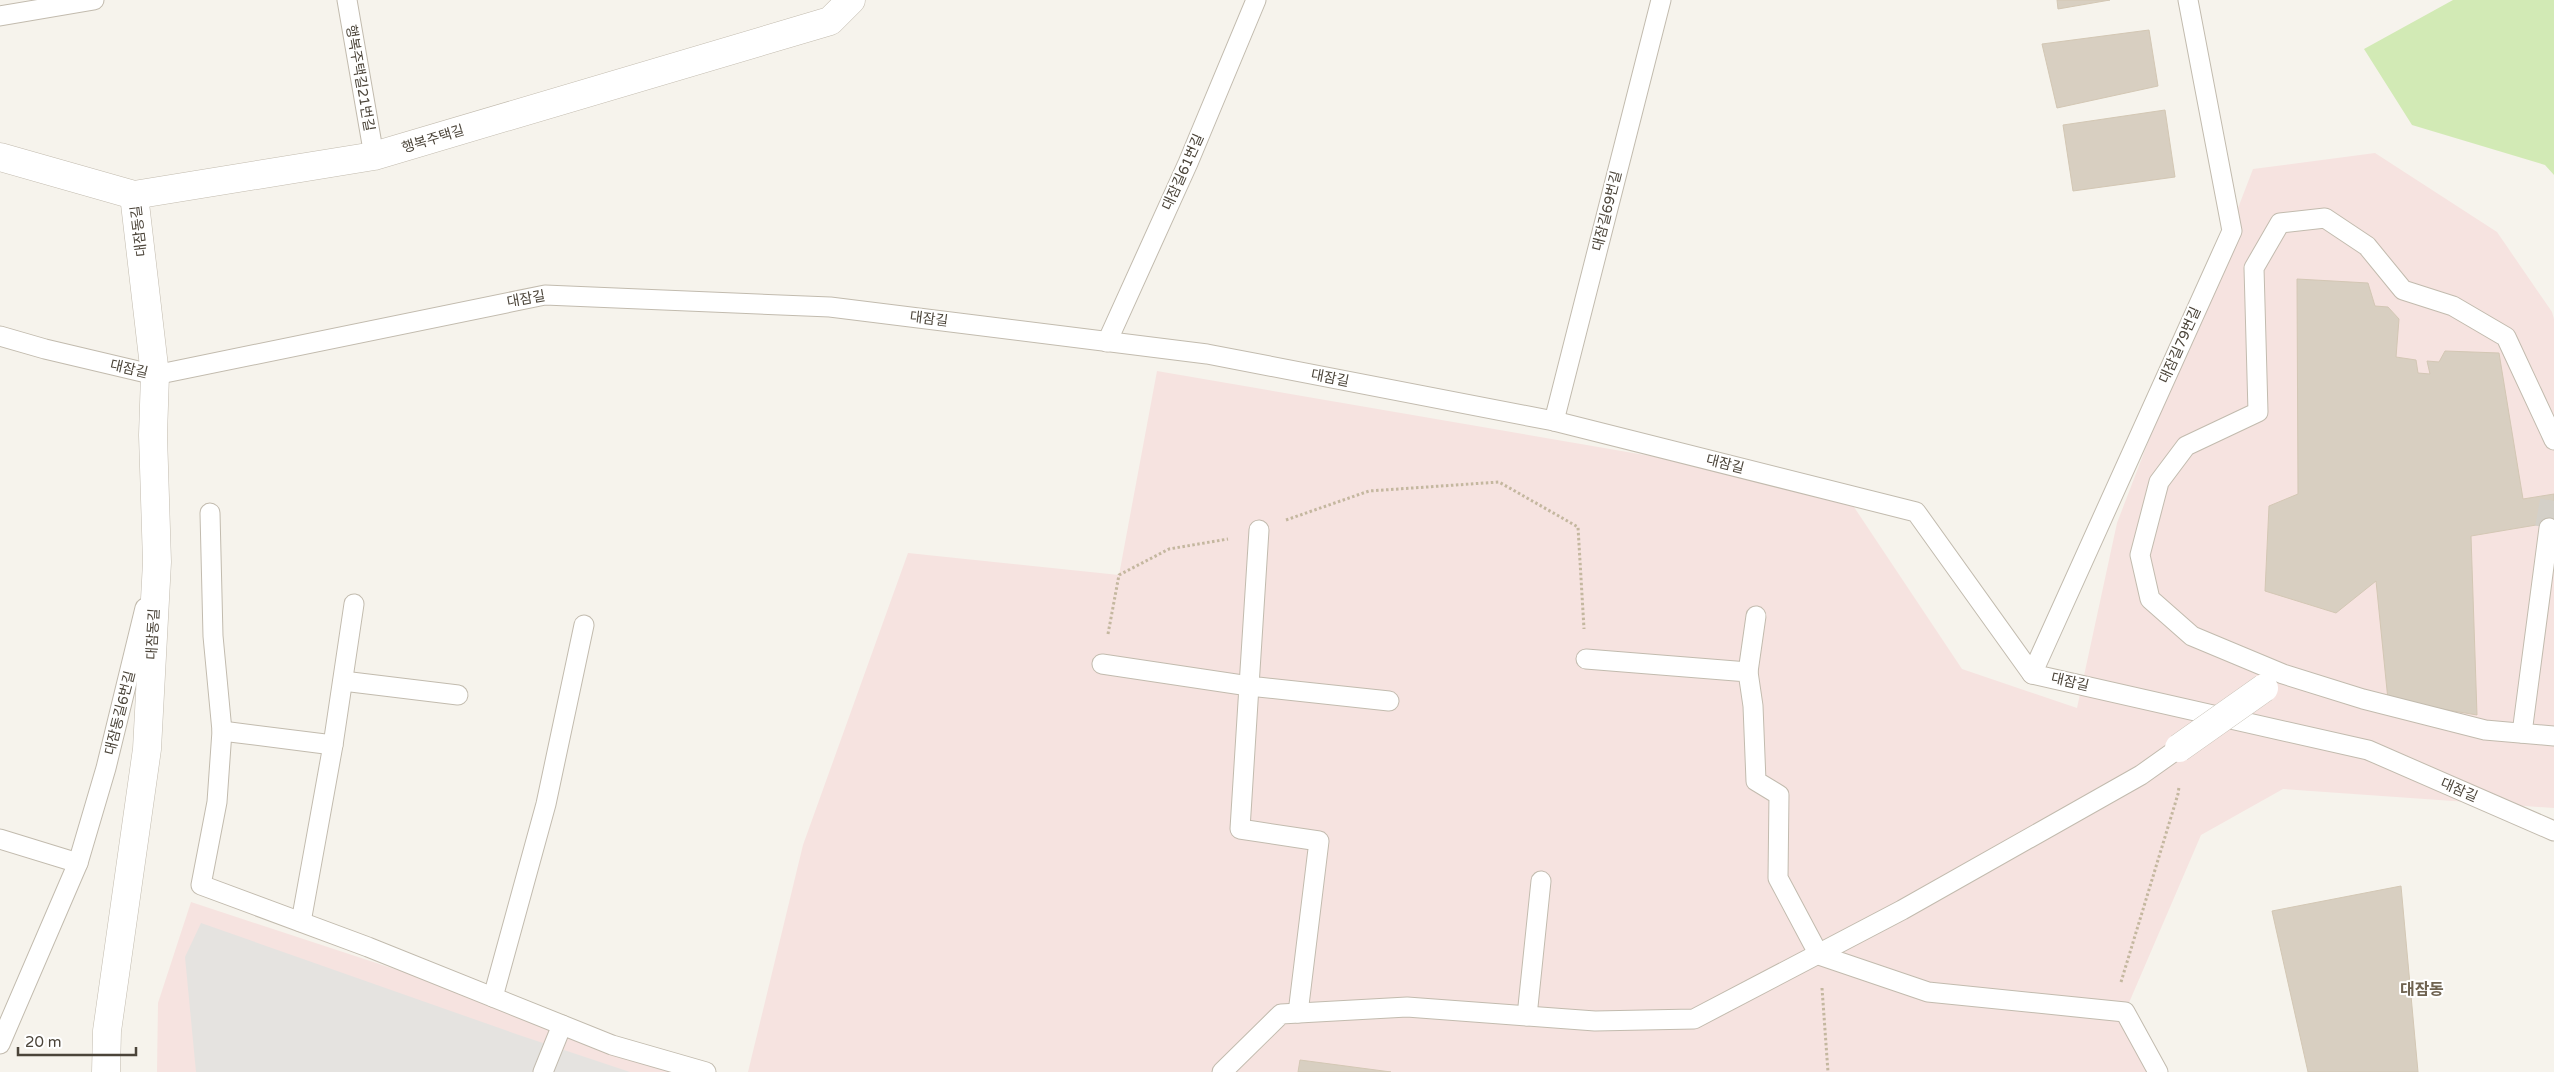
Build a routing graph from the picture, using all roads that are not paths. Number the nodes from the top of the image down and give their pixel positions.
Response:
1 (94, 0) edge
2 (346, 0) edge
3 (851, 0) edge
4 (1256, 0) edge
5 (1661, 0) edge
6 (2188, 0) edge
7 (828, 11) edge
8 (0, 16) edge
9 (374, 156) junction
10 (0, 157) edge
11 (134, 195) junction
12 (0, 336) edge
13 (1107, 342) junction
14 (156, 375) junction
15 (1554, 421) junction
16 (2554, 440) edge
17 (210, 513) dead end
18 (2549, 528) dead end
19 (1258, 530) road end
20 (157, 562) junction
21 (354, 604) dead end
22 (1756, 616) dead end
23 (584, 625) dead end
24 (1586, 659) road end
25 (1102, 664) road end
26 (1748, 672) junction
27 (2032, 674) junction
28 (343, 681) junction
29 (2274, 681) junction
30 (1249, 686) junction
31 (458, 695) dead end
32 (1389, 701) dead end
33 (222, 731) junction
34 (2522, 733) junction
35 (2554, 736) edge
36 (334, 745) junction
37 (2179, 748) joint
38 (2554, 831) edge
39 (0, 839) edge
40 (78, 863) junction
41 (1541, 881) dead end
42 (301, 922) junction
43 (1820, 955) junction
44 (493, 998) junction
45 (1298, 1013) junction
46 (1527, 1016) junction
47 (562, 1025) junction
48 (0, 1044) edge
49 (1246, 1050) junction
50 (106, 1072) edge
51 (543, 1072) edge
52 (706, 1072) edge
53 (1222, 1072) edge
54 (1244, 1072) edge
55 (2158, 1072) edge

1 - 8 lane
2 - 9 lane, 행복주택길21번길
3 - 7 street, 행복주택길
4 - 13 lane, 대잠길61번길
5 - 15 lane, 대잠길69번길
6 - 27 lane, 대잠길79번길
7 - 9 street, 행복주택길
9 - 11 street, 행복주택길
10 - 11 street, 행복주택길
11 - 14 street, 대잠동길
12 - 14 lane, 대잠길
13 - 14 lane, 대잠길
13 - 15 lane, 대잠길
14 - 20 street, 대잠동길
15 - 27 lane, 대잠길
16 - 29 lane
17 - 33 lane
18 - 34 lane
19 - 30 lane
20 - 40 lane, 대잠동길6번길
20 - 50 street, 대잠동길
21 - 28 lane
22 - 26 lane
23 - 44 lane
24 - 26 lane
25 - 30 lane
26 - 43 lane
27 - 38 lane, 대잠길
28 - 31 lane
28 - 36 lane
29 - 34 lane
29 - 37 street, bridge
30 - 32 lane
30 - 45 lane
33 - 36 lane
33 - 42 lane
34 - 35 lane
36 - 42 lane
37 - 43 lane
39 - 40 lane
40 - 48 lane, 대잠동길6번길
41 - 46 lane
42 - 44 lane
43 - 46 lane
43 - 55 lane
44 - 47 lane
45 - 46 lane
45 - 49 lane
47 - 51 lane
47 - 52 lane
49 - 53 lane
49 - 54 lane

